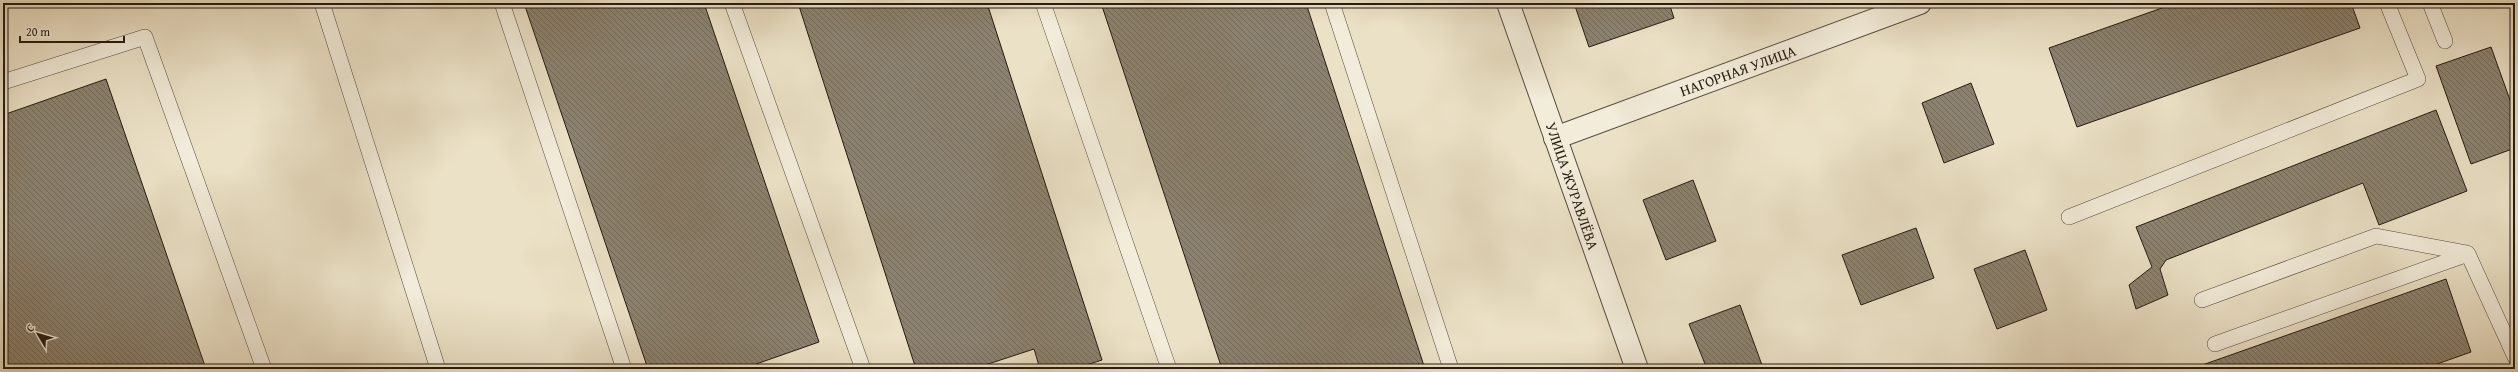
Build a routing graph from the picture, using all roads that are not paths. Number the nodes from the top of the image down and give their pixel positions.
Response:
1 (322, 3) edge
2 (502, 3) edge
3 (732, 3) edge
4 (1044, 3) edge
5 (1332, 3) edge
6 (1508, 3) edge
7 (1920, 3) edge
8 (2387, 3) edge
9 (2430, 3) edge
10 (2445, 41) dead end
11 (3, 82) edge
12 (1555, 138) junction
13 (2069, 217) dead end
14 (2468, 254) junction
15 (2202, 300) dead end
16 (2215, 344) dead end
17 (2515, 357) edge
18 (264, 369) edge
19 (438, 369) edge
20 (624, 369) edge
21 (863, 369) edge
22 (1169, 369) edge
23 (1451, 369) edge
24 (1637, 369) edge

1 - 19 lane
2 - 20 lane
3 - 21 lane
4 - 22 lane
5 - 23 lane
6 - 12 street, УЛИЦА ЖУРАВЛЁВА
7 - 12 street, НАГОРНАЯ УЛИЦА
8 - 13 lane
9 - 10 lane
11 - 18 lane
12 - 24 street, УЛИЦА ЖУРАВЛЁВА
14 - 15 lane
14 - 16 lane
14 - 17 lane

